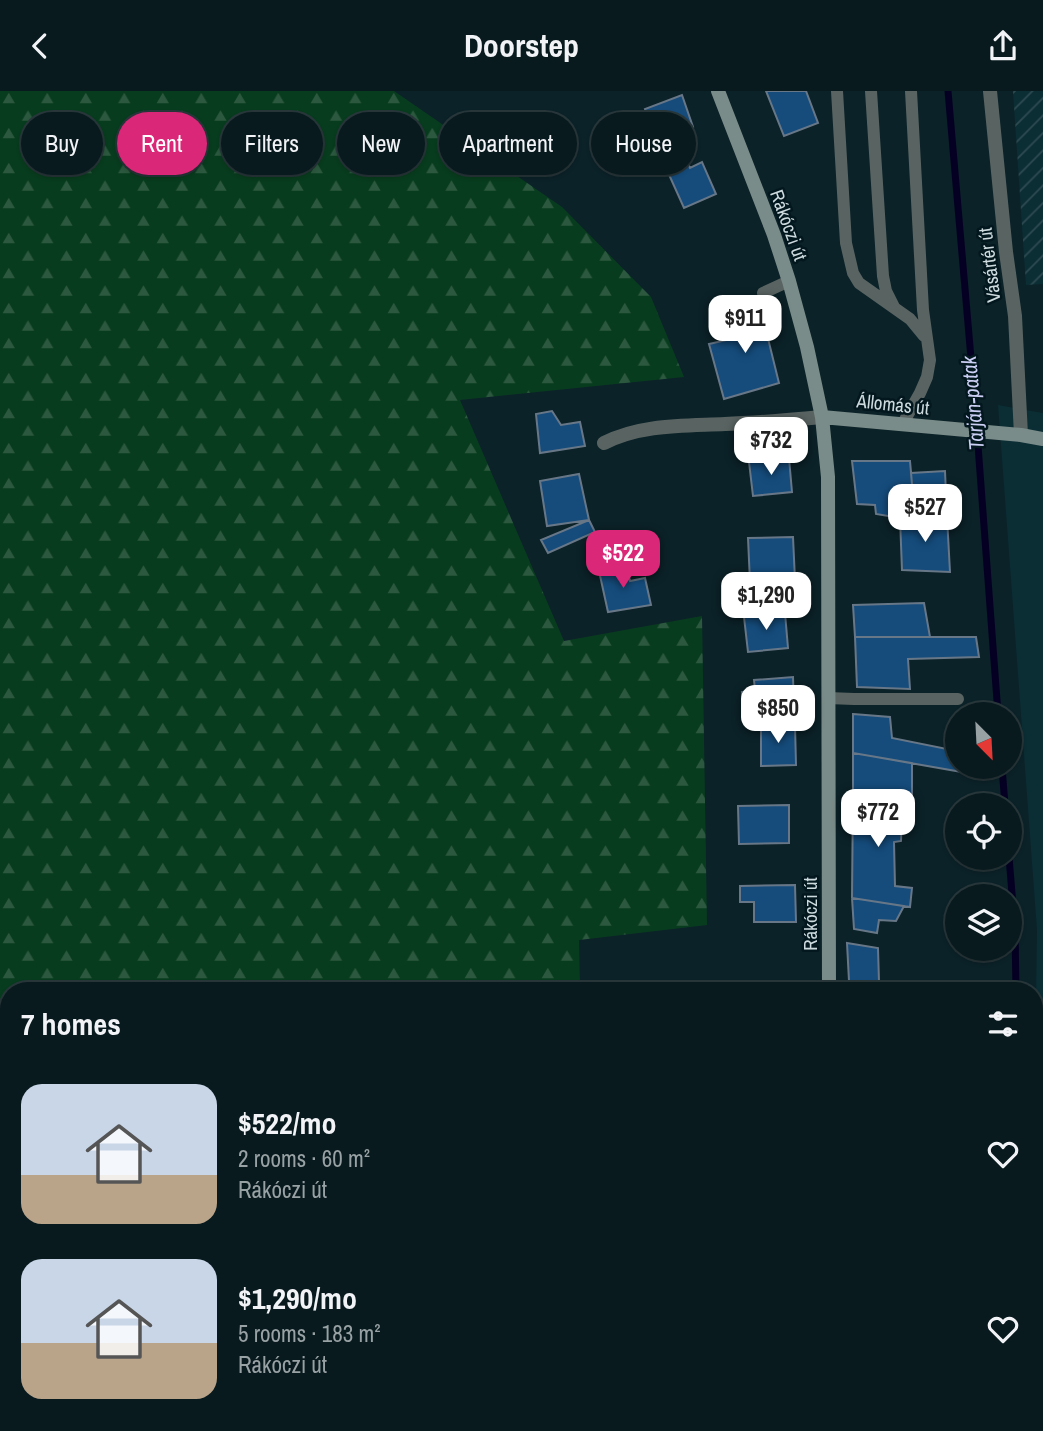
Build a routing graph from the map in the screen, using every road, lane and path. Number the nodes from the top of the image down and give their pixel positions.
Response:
1 (718, 91) edge
2 (837, 91) edge
3 (871, 91) edge
4 (912, 91) edge
5 (990, 91) edge
6 (789, 281) junction
7 (763, 293) dead end
8 (894, 308) junction
9 (929, 345) junction
10 (822, 417) junction
11 (902, 425) junction
12 (1021, 435) junction
13 (1043, 439) edge
14 (604, 443) dead end
15 (828, 698) junction
16 (958, 699) dead end
17 (829, 982) edge

1 - 6 main road, Rákóczi út
2 - 8 lane
3 - 8 lane
4 - 9 lane
5 - 12 street, Vásártér út
6 - 7 lane
6 - 10 main road, Rákóczi út
8 - 9 lane
9 - 11 lane
10 - 11 main road, Állomás út
10 - 14 street
10 - 15 main road, Rákóczi út
11 - 12 main road, Állomás út
12 - 13 main road, Állomás út
15 - 16 lane
15 - 17 main road, Rákóczi út

